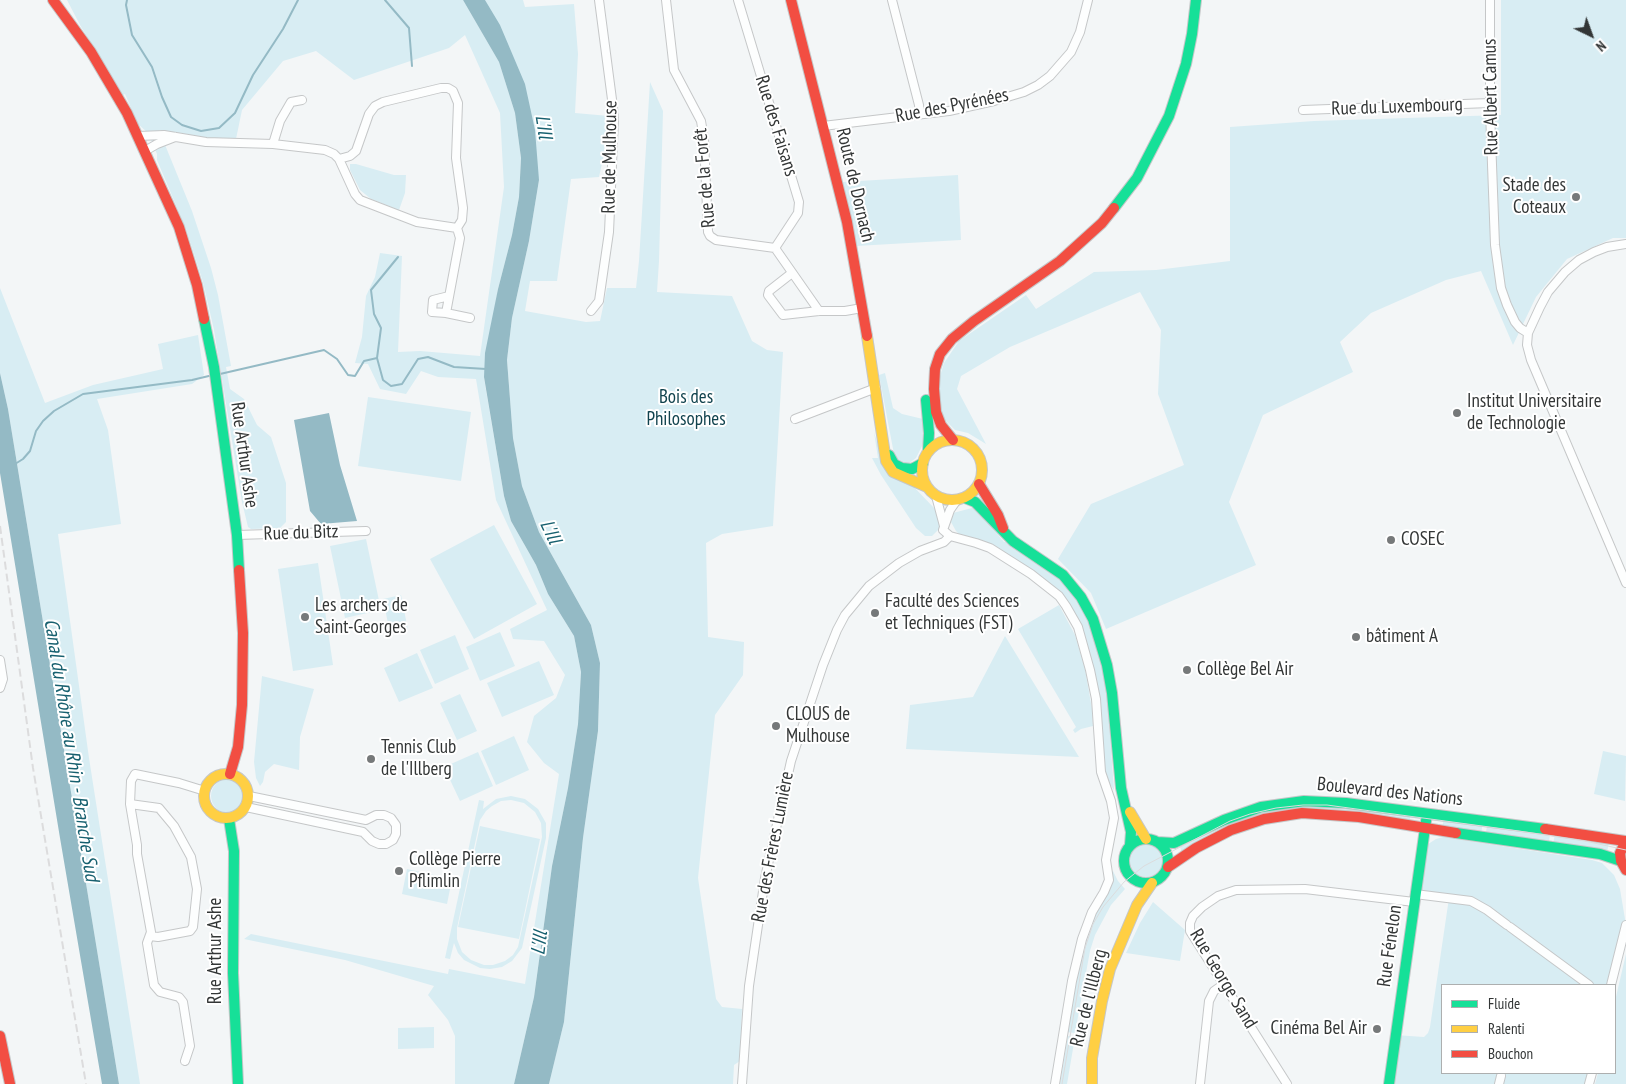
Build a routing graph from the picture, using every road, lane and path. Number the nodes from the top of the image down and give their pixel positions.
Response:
1 (53, 0) edge
2 (599, 0) edge
3 (666, 0) edge
4 (738, 0) edge
5 (792, 0) edge
6 (892, 0) edge
7 (1088, 0) edge
8 (1196, 0) edge
9 (1490, 0) edge
10 (302, 100) dead end
11 (1490, 103) junction
12 (1303, 110) dead end
13 (920, 114) junction
14 (823, 126) junction
15 (138, 136) junction
16 (175, 137) junction
17 (274, 144) junction
18 (145, 151) junction
19 (339, 159) junction
20 (458, 228) junction
21 (1626, 244) edge
22 (775, 248) junction
23 (792, 273) junction
24 (449, 296) junction
25 (862, 308) junction
26 (591, 311) dead end
27 (819, 311) junction
28 (446, 313) junction
29 (470, 318) dead end
30 (1528, 333) junction
31 (935, 369) junction
32 (875, 384) junction
33 (795, 419) dead end
34 (884, 438) junction
35 (953, 440) junction
36 (928, 452) junction
37 (923, 463) junction
38 (979, 484) junction
39 (927, 486) junction
40 (936, 496) junction
41 (961, 499) junction
42 (944, 528) junction
43 (1003, 529) junction
44 (366, 531) dead end
45 (237, 535) junction
46 (950, 536) junction
47 (1626, 583) edge
48 (0, 660) edge
49 (2, 684) edge
50 (230, 774) junction
51 (205, 791) junction
52 (249, 796) junction
53 (130, 804) junction
54 (1125, 804) junction
55 (246, 807) junction
56 (1428, 814) junction
57 (229, 819) junction
58 (1426, 828) junction
59 (1146, 838) junction
60 (1626, 841) edge
61 (1157, 842) junction
62 (1130, 846) junction
63 (1620, 861) junction
64 (1168, 867) junction
65 (1626, 870) edge
66 (1134, 880) junction
67 (1152, 883) junction
68 (1415, 898) junction
69 (1137, 905) junction
70 (1626, 925) edge
71 (150, 936) junction
72 (1224, 984) junction
73 (1588, 984) edge
74 (1611, 984) edge
75 (0, 1036) edge
76 (185, 1061) dead end
77 (1091, 1073) junction
78 (10, 1084) edge
79 (238, 1084) edge
80 (742, 1084) edge
81 (1055, 1084) edge
82 (1087, 1084) edge
83 (1092, 1084) edge
84 (1200, 1084) edge
85 (1287, 1084) edge
86 (1389, 1084) edge

1 - 15 main road, Rue Arthur Ashe
2 - 26 street, Rue de Mulhouse
3 - 22 street, Rue de la Forêt
4 - 22 street, Rue des Faisans
5 - 14 main road, Route de Dornach
6 - 13 street
7 - 13 street, Rue des Pyrénées
8 - 31 main road
9 - 11 street, Rue Albert Camus
10 - 17 street
11 - 12 street, Rue du Luxembourg
11 - 30 street, Rue Albert Camus
13 - 14 street, Rue des Pyrénées
14 - 25 main road, Route de Dornach
15 - 16 street
15 - 18 main road, Rue Arthur Ashe
16 - 17 street
16 - 18 street
17 - 19 street
18 - 45 main road, Rue Arthur Ashe
19 - 20 street
19 - 20 street
20 - 24 street
21 - 30 street
22 - 23 street
23 - 27 street
23 - 27 street
24 - 28 street
24 - 28 street
25 - 27 street
25 - 32 main road, Route de Dornach
28 - 29 street
30 - 47 street
31 - 35 main road
31 - 36 main road
32 - 33 street
32 - 34 main road, Route de Dornach
34 - 37 main road
34 - 39 main road
35 - 36 main road
35 - 38 main road
36 - 37 main road
37 - 39 main road
38 - 41 main road
38 - 43 main road
39 - 40 main road
40 - 41 main road
40 - 42 street
41 - 42 street
41 - 43 main road
42 - 46 street
43 - 54 main road
44 - 45 street, Rue du Bitz
45 - 50 main road, Rue Arthur Ashe
46 - 80 street, Rue des Frères Lumière
46 - 81 street
48 - 49 street
50 - 51 main road
50 - 52 main road
51 - 53 street
51 - 57 main road
52 - 55 main road
52 - 55 street
53 - 71 street
53 - 71 street
54 - 59 main road
54 - 62 main road
55 - 57 main road
56 - 58 main road, Rue Fénelon
56 - 60 main road, Boulevard des Nations
56 - 61 main road, Boulevard des Nations
57 - 79 main road, Rue Arthur Ashe
58 - 63 main road, Boulevard des Nations
58 - 64 main road, Boulevard des Nations
58 - 68 main road, Rue Fénelon
59 - 61 main road
59 - 62 main road
60 - 63 main road
61 - 64 main road
62 - 66 main road
63 - 65 main road
64 - 67 main road
66 - 67 main road
66 - 69 main road, Rue de l'Illberg
67 - 69 main road, Rue de l'Illberg
68 - 72 street, Rue George Sand
68 - 73 street, Rue George Sand
68 - 86 main road, Rue Fénelon
69 - 77 main road, Rue de l'Illberg
70 - 74 street
71 - 76 street
72 - 84 street
72 - 85 street, Rue George Sand
75 - 78 main road
77 - 82 main road, Rue de l'Illberg
77 - 83 main road, Rue de l'Illberg

